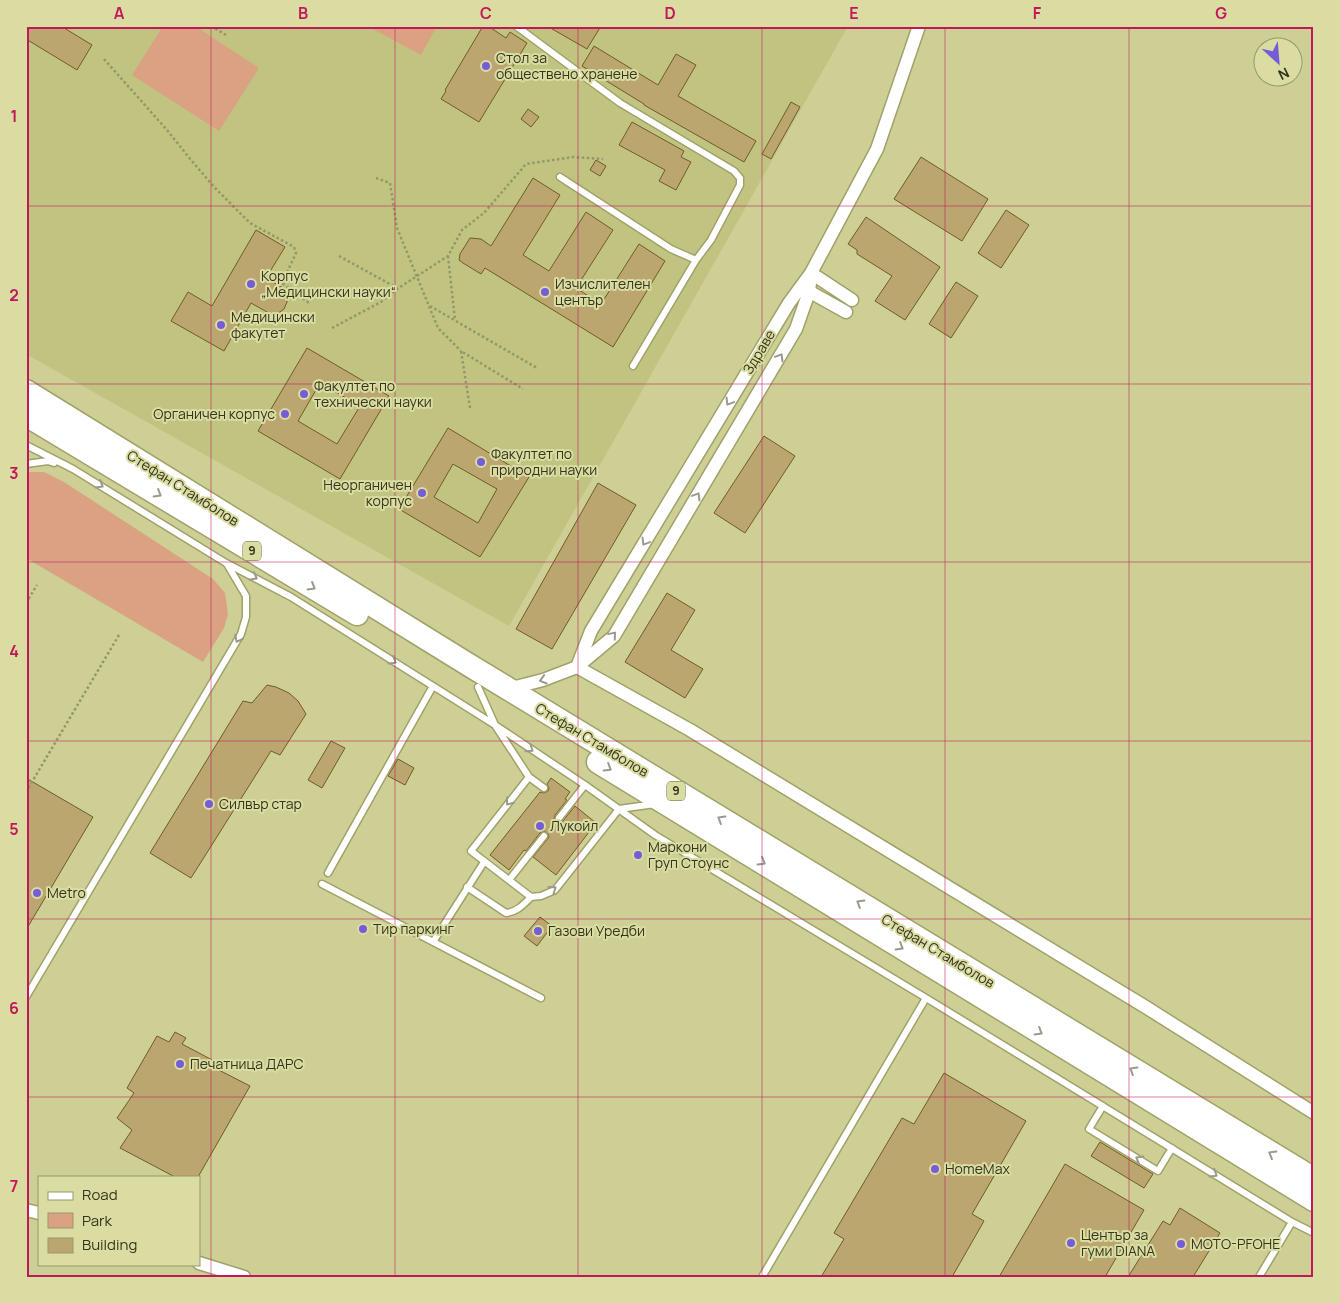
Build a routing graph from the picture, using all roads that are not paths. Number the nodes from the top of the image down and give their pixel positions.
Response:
1 (516, 26) edge
2 (919, 26) edge
3 (560, 177) dead end
4 (696, 260) junction
5 (811, 273) junction
6 (805, 289) junction
7 (852, 300) dead end
8 (846, 312) dead end
9 (633, 366) dead end
10 (30, 398) edge
11 (26, 445) edge
12 (26, 464) edge
13 (74, 469) junction
14 (226, 562) junction
15 (577, 667) junction
16 (433, 686) junction
17 (478, 687) junction
18 (508, 689) junction
19 (496, 725) junction
20 (529, 777) junction
21 (585, 785) junction
22 (544, 788) dead end
23 (663, 803) junction
24 (620, 809) junction
25 (559, 818) dead end
26 (544, 836) dead end
27 (484, 862) junction
28 (328, 873) dead end
29 (509, 880) junction
30 (322, 884) dead end
31 (467, 887) junction
32 (531, 897) junction
33 (433, 942) junction
34 (26, 997) edge
35 (541, 998) dead end
36 (926, 998) junction
37 (1103, 1106) junction
38 (1314, 1113) edge
39 (1172, 1148) junction
40 (1314, 1179) edge
41 (1314, 1200) edge
42 (1292, 1222) junction
43 (1314, 1233) edge
44 (200, 1263) edge
45 (244, 1277) edge
46 (762, 1277) edge
47 (1259, 1277) edge

1 - 4 lane
2 - 5 street
3 - 4 lane
4 - 9 lane
5 - 6 street
5 - 7 street
6 - 8 street
6 -> 15 street, Здраве
15 -> 6 street
10 -> 17 highway, Стефан Стамболов / 9
10 - 18 highway, Стефан Стамболов / 9
11 - 13 lane
12 - 13 lane
13 -> 14 lane
14 -> 16 lane
14 -> 34 lane
15 -> 18 street
15 - 38 street
16 - 19 lane
16 - 28 lane
17 - 19 lane
17 -> 23 highway, Стефан Стамболов / 9
40 -> 18 highway, Стефан Стамболов / 9
19 - 20 lane
19 -> 21 lane
20 - 22 lane
20 -> 27 lane
21 - 24 lane
21 - 25 lane
23 - 24 lane
23 -> 41 highway, Стефан Стамболов / 9
32 -> 24 lane
24 - 36 lane
26 - 29 lane
27 - 29 lane
27 - 31 lane
29 - 32 lane
30 - 33 lane
31 - 32 lane
31 - 33 lane
33 - 35 lane
36 - 37 lane
36 - 46 lane
37 - 39 lane
39 -> 37 lane
39 -> 42 lane
42 - 43 lane
42 - 47 lane
44 - 45 street

